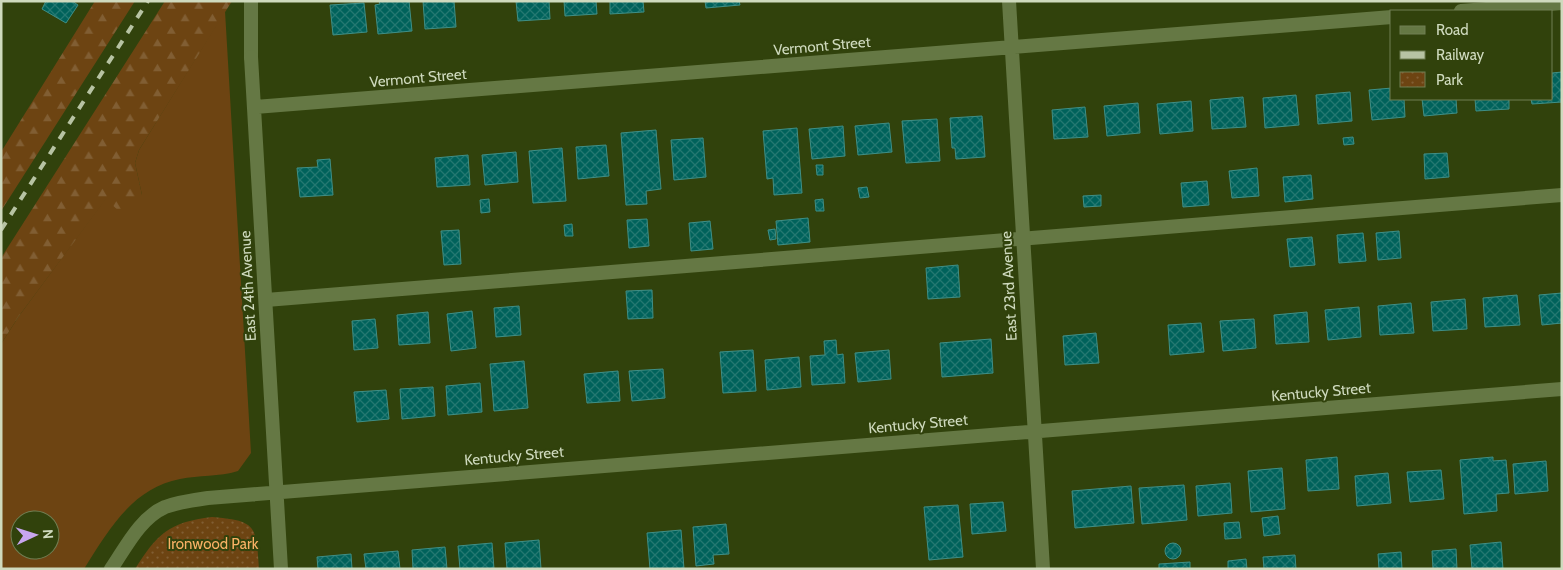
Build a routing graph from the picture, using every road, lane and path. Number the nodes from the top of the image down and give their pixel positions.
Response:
1 (251, 1) edge
2 (1009, 1) edge
3 (1562, 3) edge
4 (1473, 10) edge
5 (1390, 17) edge
6 (1013, 47) junction
7 (255, 108) junction
8 (1562, 195) edge
9 (1023, 239) junction
10 (266, 300) junction
11 (1562, 389) edge
12 (1035, 431) junction
13 (276, 492) junction
14 (111, 569) edge
15 (281, 569) edge
16 (1043, 569) edge

1 - 7 street, East 24th Avenue
2 - 6 street, East 23rd Avenue
3 - 4 street
5 - 6 street, Vermont Street
6 - 7 street, Vermont Street
6 - 9 street, East 23rd Avenue
7 - 10 street, East 24th Avenue
8 - 9 street
9 - 10 street
9 - 12 street, East 23rd Avenue
10 - 13 street, East 24th Avenue
11 - 12 street, Kentucky Street
12 - 13 street, Kentucky Street
12 - 16 street, East 23rd Avenue
13 - 14 street, Kentucky Street
13 - 15 street, East 24th Avenue

